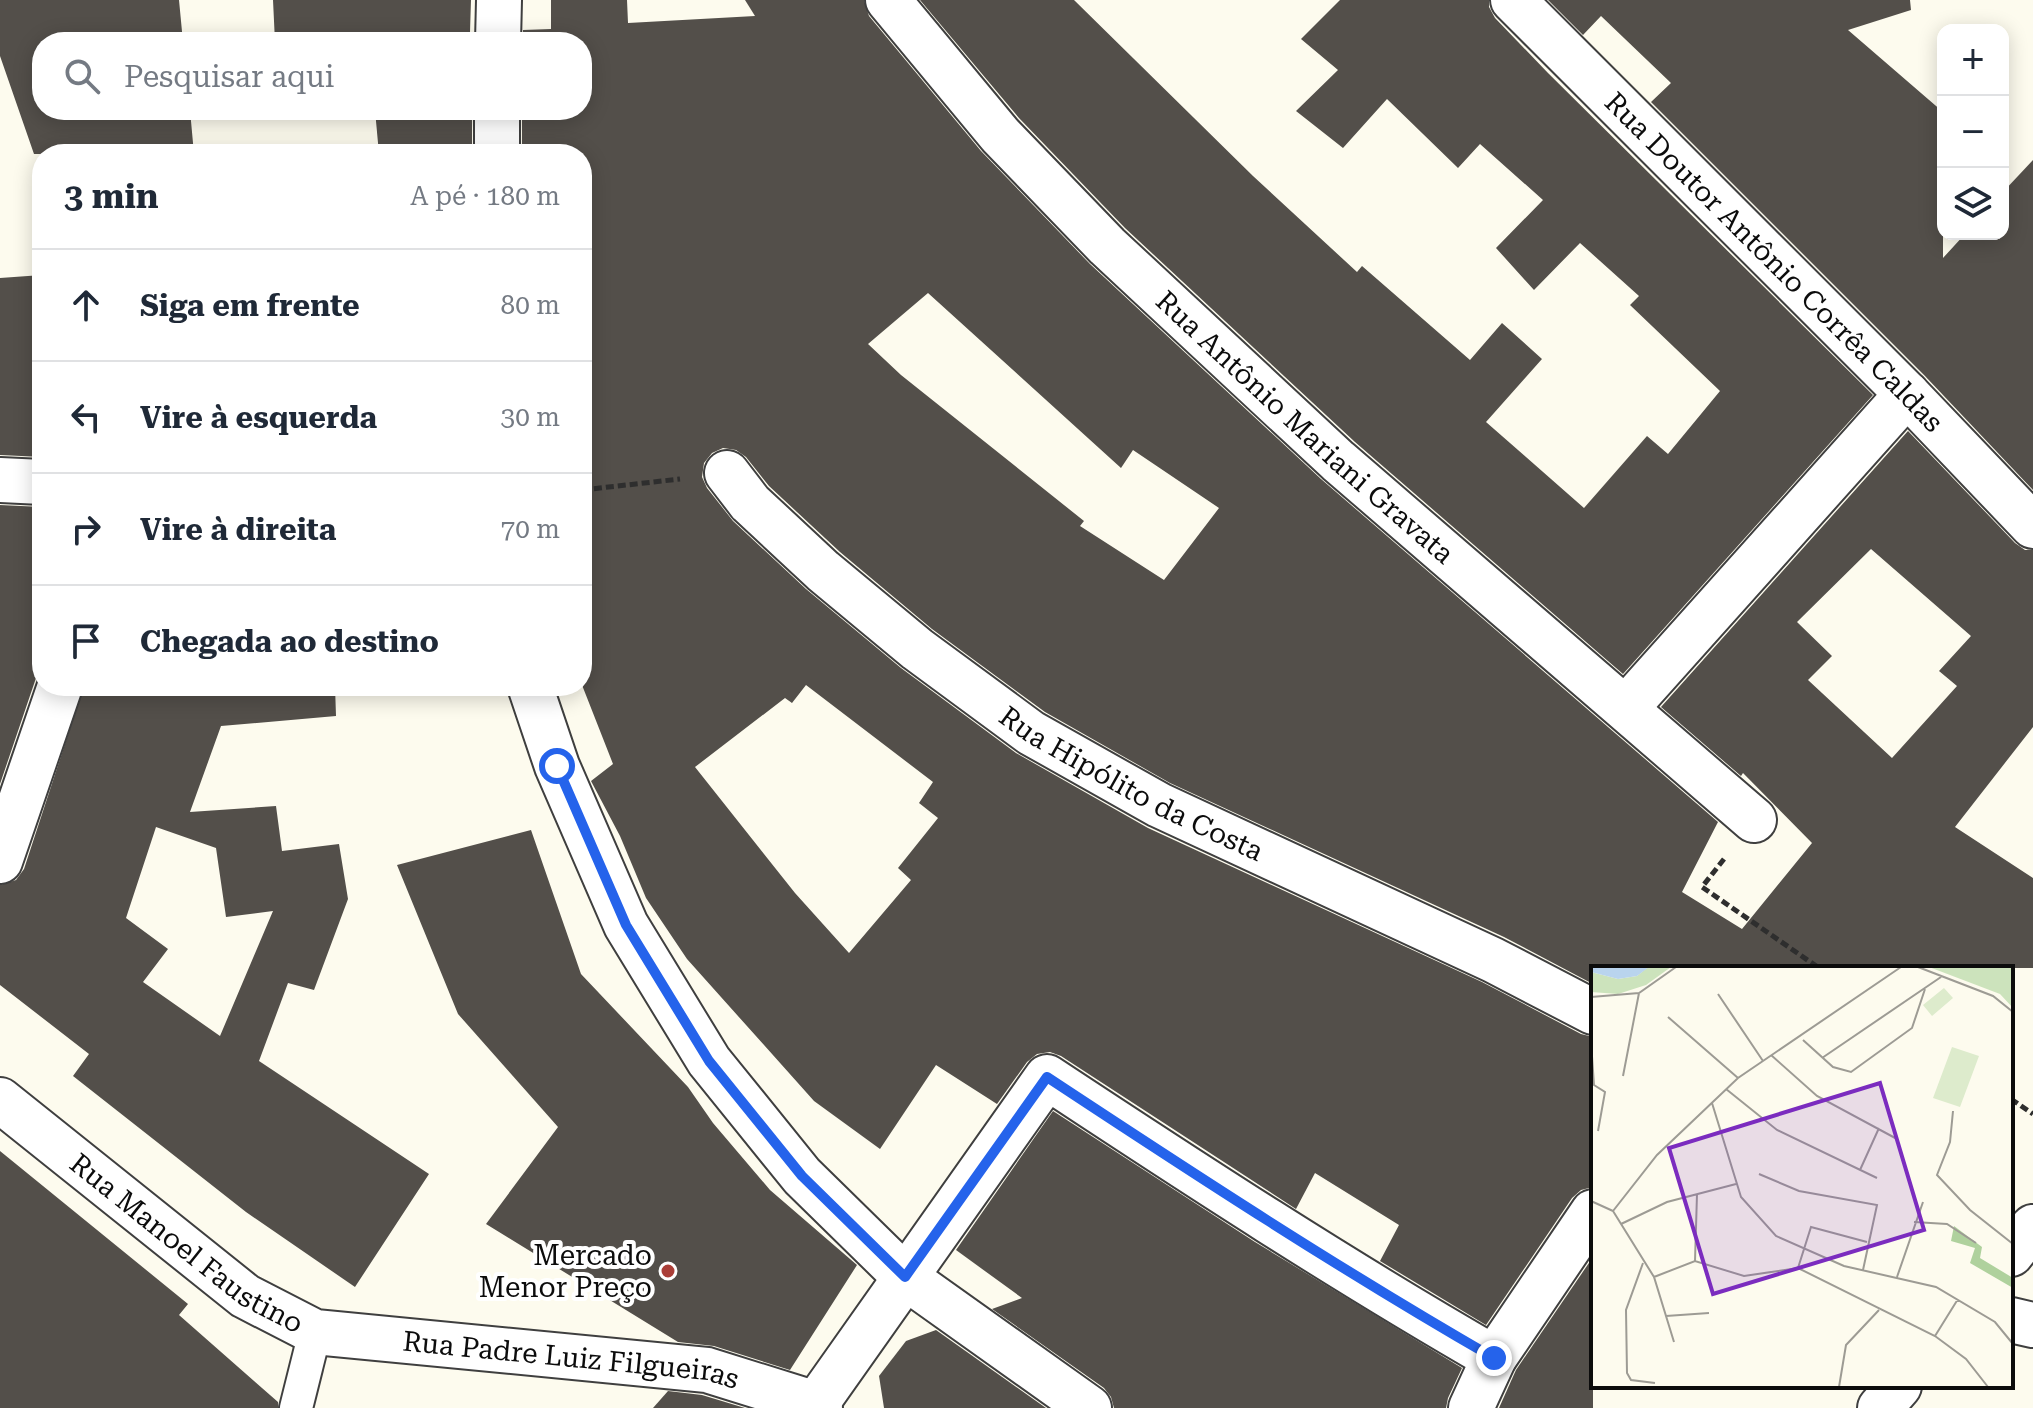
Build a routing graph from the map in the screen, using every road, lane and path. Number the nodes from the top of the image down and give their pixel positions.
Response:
1 (499, 0) edge
2 (888, 0) edge
3 (1513, 0) edge
4 (498, 32) edge
5 (497, 120) edge
6 (497, 144) edge
7 (1907, 394) junction
8 (727, 473) dead end
9 (0, 480) edge
10 (32, 482) edge
11 (651, 482) dead end
12 (592, 489) edge
13 (2033, 526) edge
14 (57, 696) edge
15 (533, 696) edge
16 (1626, 708) junction
17 (1754, 820) joint
18 (0, 861) edge
19 (1816, 966) edge
20 (1591, 1011) edge
21 (0, 1100) edge
22 (2013, 1100) edge
23 (2033, 1114) edge
24 (1591, 1215) edge
25 (2033, 1227) edge
26 (2013, 1252) edge
27 (905, 1277) junction
28 (2013, 1320) edge
29 (2033, 1325) edge
30 (315, 1332) junction
31 (1494, 1358) junction
32 (1897, 1388) edge
33 (818, 1406) edge
34 (296, 1408) edge
35 (1089, 1408) edge
36 (1471, 1408) edge
37 (1880, 1408) edge

1 - 4 street
2 - 16 street, Rua Antônio Mariani Gravata
3 - 7 street, Rua Doutor Antônio Corrêa Caldas
5 - 6 street
7 - 13 street, Rua Doutor Antônio Corrêa Caldas
7 - 16 street
8 - 20 street, Rua Hipólito da Costa
9 - 10 street
11 - 12 path
14 - 18 street
15 - 27 street
16 - 17 street, Rua Antônio Mariani Gravata
17 - 19 path
21 - 30 street, Rua Manoel Faustino
22 - 23 path
24 - 31 street
25 - 26 street
27 - 31 street
27 - 33 street
27 - 35 street
28 - 29 street
30 - 33 street, Rua Padre Luiz Filgueiras
30 - 34 lane, Rua Manoel Faustino
31 - 36 street
32 - 37 street

